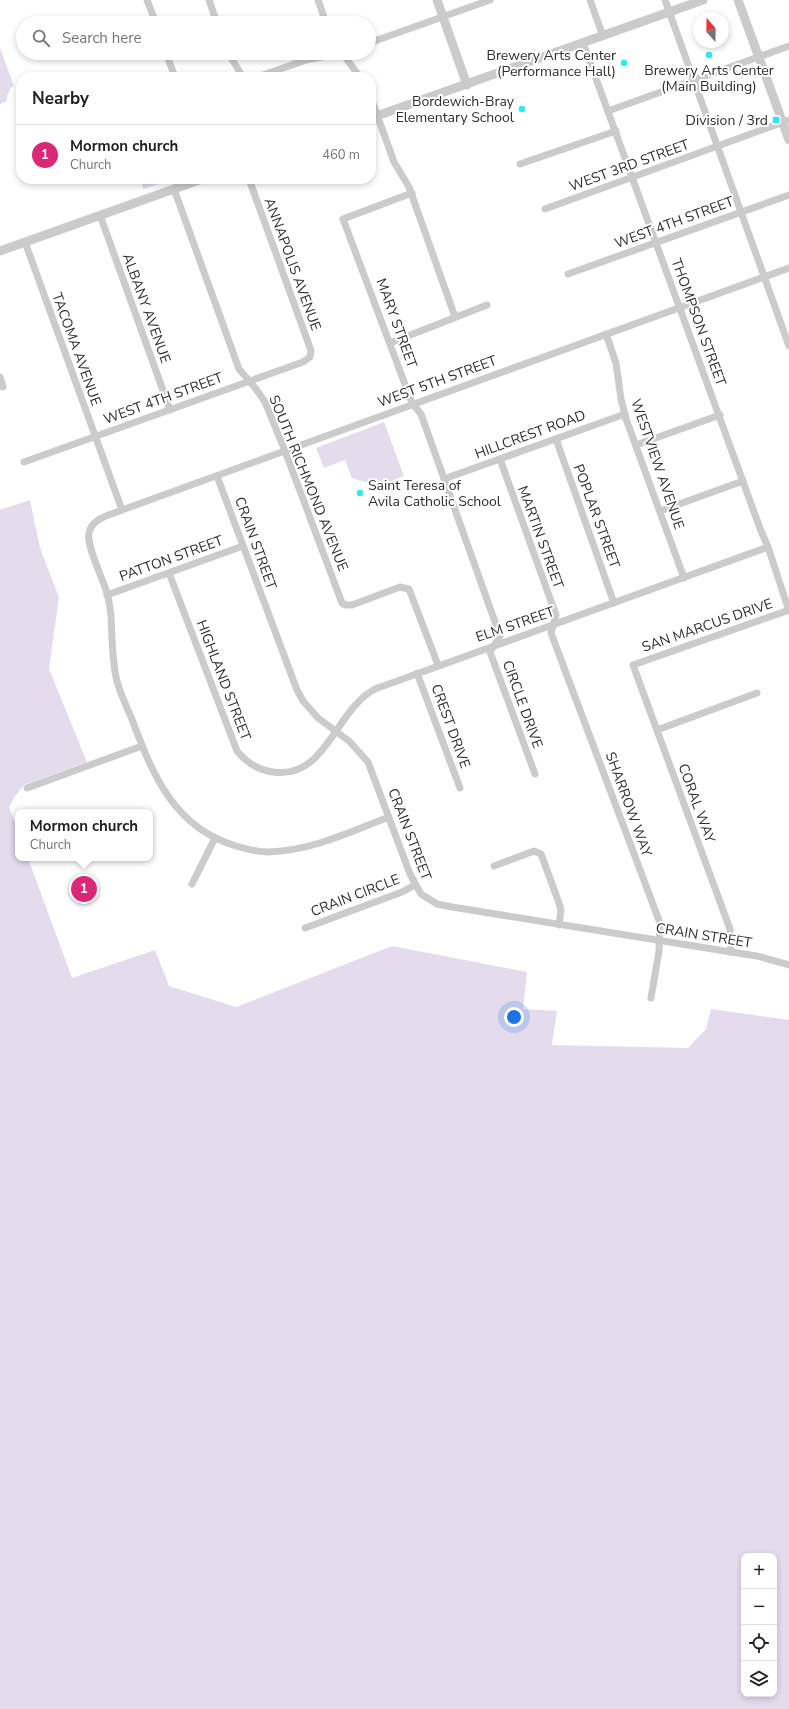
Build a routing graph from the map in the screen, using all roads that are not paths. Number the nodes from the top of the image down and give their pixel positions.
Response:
1 (147, 0) edge
2 (209, 0) edge
3 (318, 0) edge
4 (437, 0) edge
5 (490, 0) edge
6 (590, 0) edge
7 (665, 0) edge
8 (703, 0) edge
9 (738, 0) edge
10 (669, 12) junction
11 (153, 16) edge
12 (215, 16) edge
13 (324, 16) edge
14 (443, 17) junction
15 (603, 36) junction
16 (376, 41) edge
17 (583, 43) junction
18 (789, 46) edge
19 (759, 57) junction
20 (169, 60) edge
21 (232, 60) edge
22 (306, 60) edge
23 (347, 60) edge
24 (173, 72) edge
25 (240, 72) edge
26 (271, 72) edge
27 (356, 72) edge
28 (693, 80) junction
29 (467, 85) junction
30 (608, 111) junction
31 (376, 116) edge
32 (786, 121) edge
33 (376, 122) edge
34 (616, 131) junction
35 (789, 140) edge
36 (717, 146) junction
37 (520, 164) dead end
38 (633, 177) junction
39 (188, 184) edge
40 (251, 184) edge
41 (174, 189) junction
42 (412, 193) junction
43 (789, 194) edge
44 (545, 209) dead end
45 (741, 212) junction
46 (100, 216) junction
47 (26, 242) junction
48 (656, 242) junction
49 (0, 251) edge
50 (789, 268) edge
51 (568, 274) dead end
52 (764, 277) junction
53 (487, 305) dead end
54 (679, 308) junction
55 (455, 317) junction
56 (606, 334) junction
57 (390, 343) junction
58 (789, 344) edge
59 (310, 357) joint
60 (0, 377) edge
61 (249, 381) junction
62 (3, 387) dead end
63 (412, 403) junction
64 (170, 410) junction
65 (626, 414) junction
66 (720, 415) junction
67 (95, 437) junction
68 (556, 439) junction
69 (636, 445) junction
70 (285, 451) junction
71 (500, 459) junction
72 (24, 462) dead end
73 (217, 476) junction
74 (444, 479) junction
75 (743, 482) junction
76 (122, 510) junction
77 (660, 512) junction
78 (243, 546) junction
79 (768, 547) junction
80 (169, 573) junction
81 (684, 578) junction
82 (107, 595) junction
83 (614, 602) junction
84 (789, 611) edge
85 (554, 624) junction
86 (496, 645) junction
87 (438, 665) junction
88 (633, 665) joint
89 (417, 673) junction
90 (757, 693) dead end
91 (657, 730) junction
92 (335, 731) junction
93 (142, 746) junction
94 (301, 768) joint
95 (535, 774) dead end
96 (27, 788) dead end
97 (460, 788) dead end
98 (389, 817) junction
99 (215, 838) junction
100 (494, 866) dead end
101 (192, 884) dead end
102 (415, 885) junction
103 (559, 925) junction
104 (305, 928) dead end
105 (659, 941) junction
106 (730, 952) junction
107 (789, 965) edge
108 (651, 998) dead end

1 - 11 street
2 - 12 street
3 - 13 street
4 - 14 street
5 - 14 street
6 - 15 street
7 - 10 street
8 - 10 street
9 - 19 street
10 - 15 street
10 - 28 street
14 - 16 street
14 - 29 street
15 - 17 street
17 - 29 street
17 - 30 street, THOMPSON STREET
18 - 19 street
19 - 28 street
19 - 32 street
20 - 24 street
21 - 25 street
22 - 26 street
23 - 27 street
28 - 30 street
28 - 36 street
29 - 31 street
30 - 34 street, THOMPSON STREET
32 - 35 street
32 - 36 street, WEST 3RD STREET
33 - 42 street
34 - 37 street
34 - 38 street, THOMPSON STREET
36 - 38 street, WEST 3RD STREET
36 - 45 street
38 - 44 street, WEST 3RD STREET
38 - 48 street, THOMPSON STREET
39 - 41 street
40 - 59 street, ANNAPOLIS AVENUE
41 - 46 street
41 - 61 street, SOUTH RICHMOND AVENUE
42 - 55 street
42 - 57 street, MARY STREET
43 - 45 street, WEST 4TH STREET
45 - 48 street, WEST 4TH STREET
45 - 52 street
46 - 47 street
46 - 64 street, ALBANY AVENUE
47 - 49 street
47 - 67 street, TACOMA AVENUE
48 - 51 street, WEST 4TH STREET
48 - 54 street, THOMPSON STREET
50 - 52 street, WEST 5TH STREET
52 - 54 street, WEST 5TH STREET
52 - 58 street
53 - 55 street
54 - 56 street, WEST 5TH STREET
54 - 66 street, THOMPSON STREET
55 - 57 street
56 - 63 street, WEST 5TH STREET
56 - 65 street, WESTVIEW AVENUE
57 - 63 street, MARY STREET
59 - 61 street, WEST 4TH STREET
60 - 62 street
61 - 64 street, WEST 4TH STREET
61 - 70 street, SOUTH RICHMOND AVENUE
63 - 70 street, WEST 5TH STREET
63 - 74 street, MARY STREET
64 - 67 street, WEST 4TH STREET
65 - 68 street, HILLCREST ROAD
65 - 69 street, WESTVIEW AVENUE
66 - 69 street
66 - 75 street, THOMPSON STREET
67 - 72 street, WEST 4TH STREET
67 - 76 street, TACOMA AVENUE
68 - 71 street, HILLCREST ROAD
68 - 83 street, POPLAR STREET
69 - 77 street, WESTVIEW AVENUE
70 - 73 street, WEST 5TH STREET
70 - 87 street, SOUTH RICHMOND AVENUE
71 - 74 street, HILLCREST ROAD
71 - 85 street, MARTIN STREET
73 - 76 street, WEST 5TH STREET
73 - 78 street, CRAIN STREET
74 - 86 street, MARY STREET
75 - 77 street
75 - 79 street, THOMPSON STREET
76 - 82 street, WEST 5TH STREET
77 - 81 street, WESTVIEW AVENUE
78 - 80 street, PATTON STREET
78 - 92 street, CRAIN STREET
79 - 81 street, ELM STREET
79 - 84 street, THOMPSON STREET
80 - 82 street, PATTON STREET
80 - 94 street, HIGHLAND STREET
81 - 83 street, ELM STREET
82 - 93 street
83 - 85 street, ELM STREET
84 - 88 street, SAN MARCUS DRIVE
85 - 86 street, ELM STREET
85 - 105 street, SHARROW WAY
86 - 87 street, ELM STREET
86 - 95 street, CIRCLE DRIVE
87 - 89 street, ELM STREET
88 - 91 street, CORAL WAY
89 - 92 street, ELM STREET
89 - 97 street, CREST DRIVE
90 - 91 street
91 - 106 street, CORAL WAY
92 - 94 street, ELM STREET
92 - 98 street, CRAIN STREET
93 - 96 street
93 - 99 street
98 - 99 street
98 - 102 street, CRAIN STREET
99 - 101 street
100 - 103 street
102 - 103 street, CRAIN STREET
102 - 104 street, CRAIN CIRCLE
103 - 105 street, CRAIN STREET
105 - 106 street, CRAIN STREET
105 - 108 street, SHARROW WAY
106 - 107 street, CRAIN STREET

